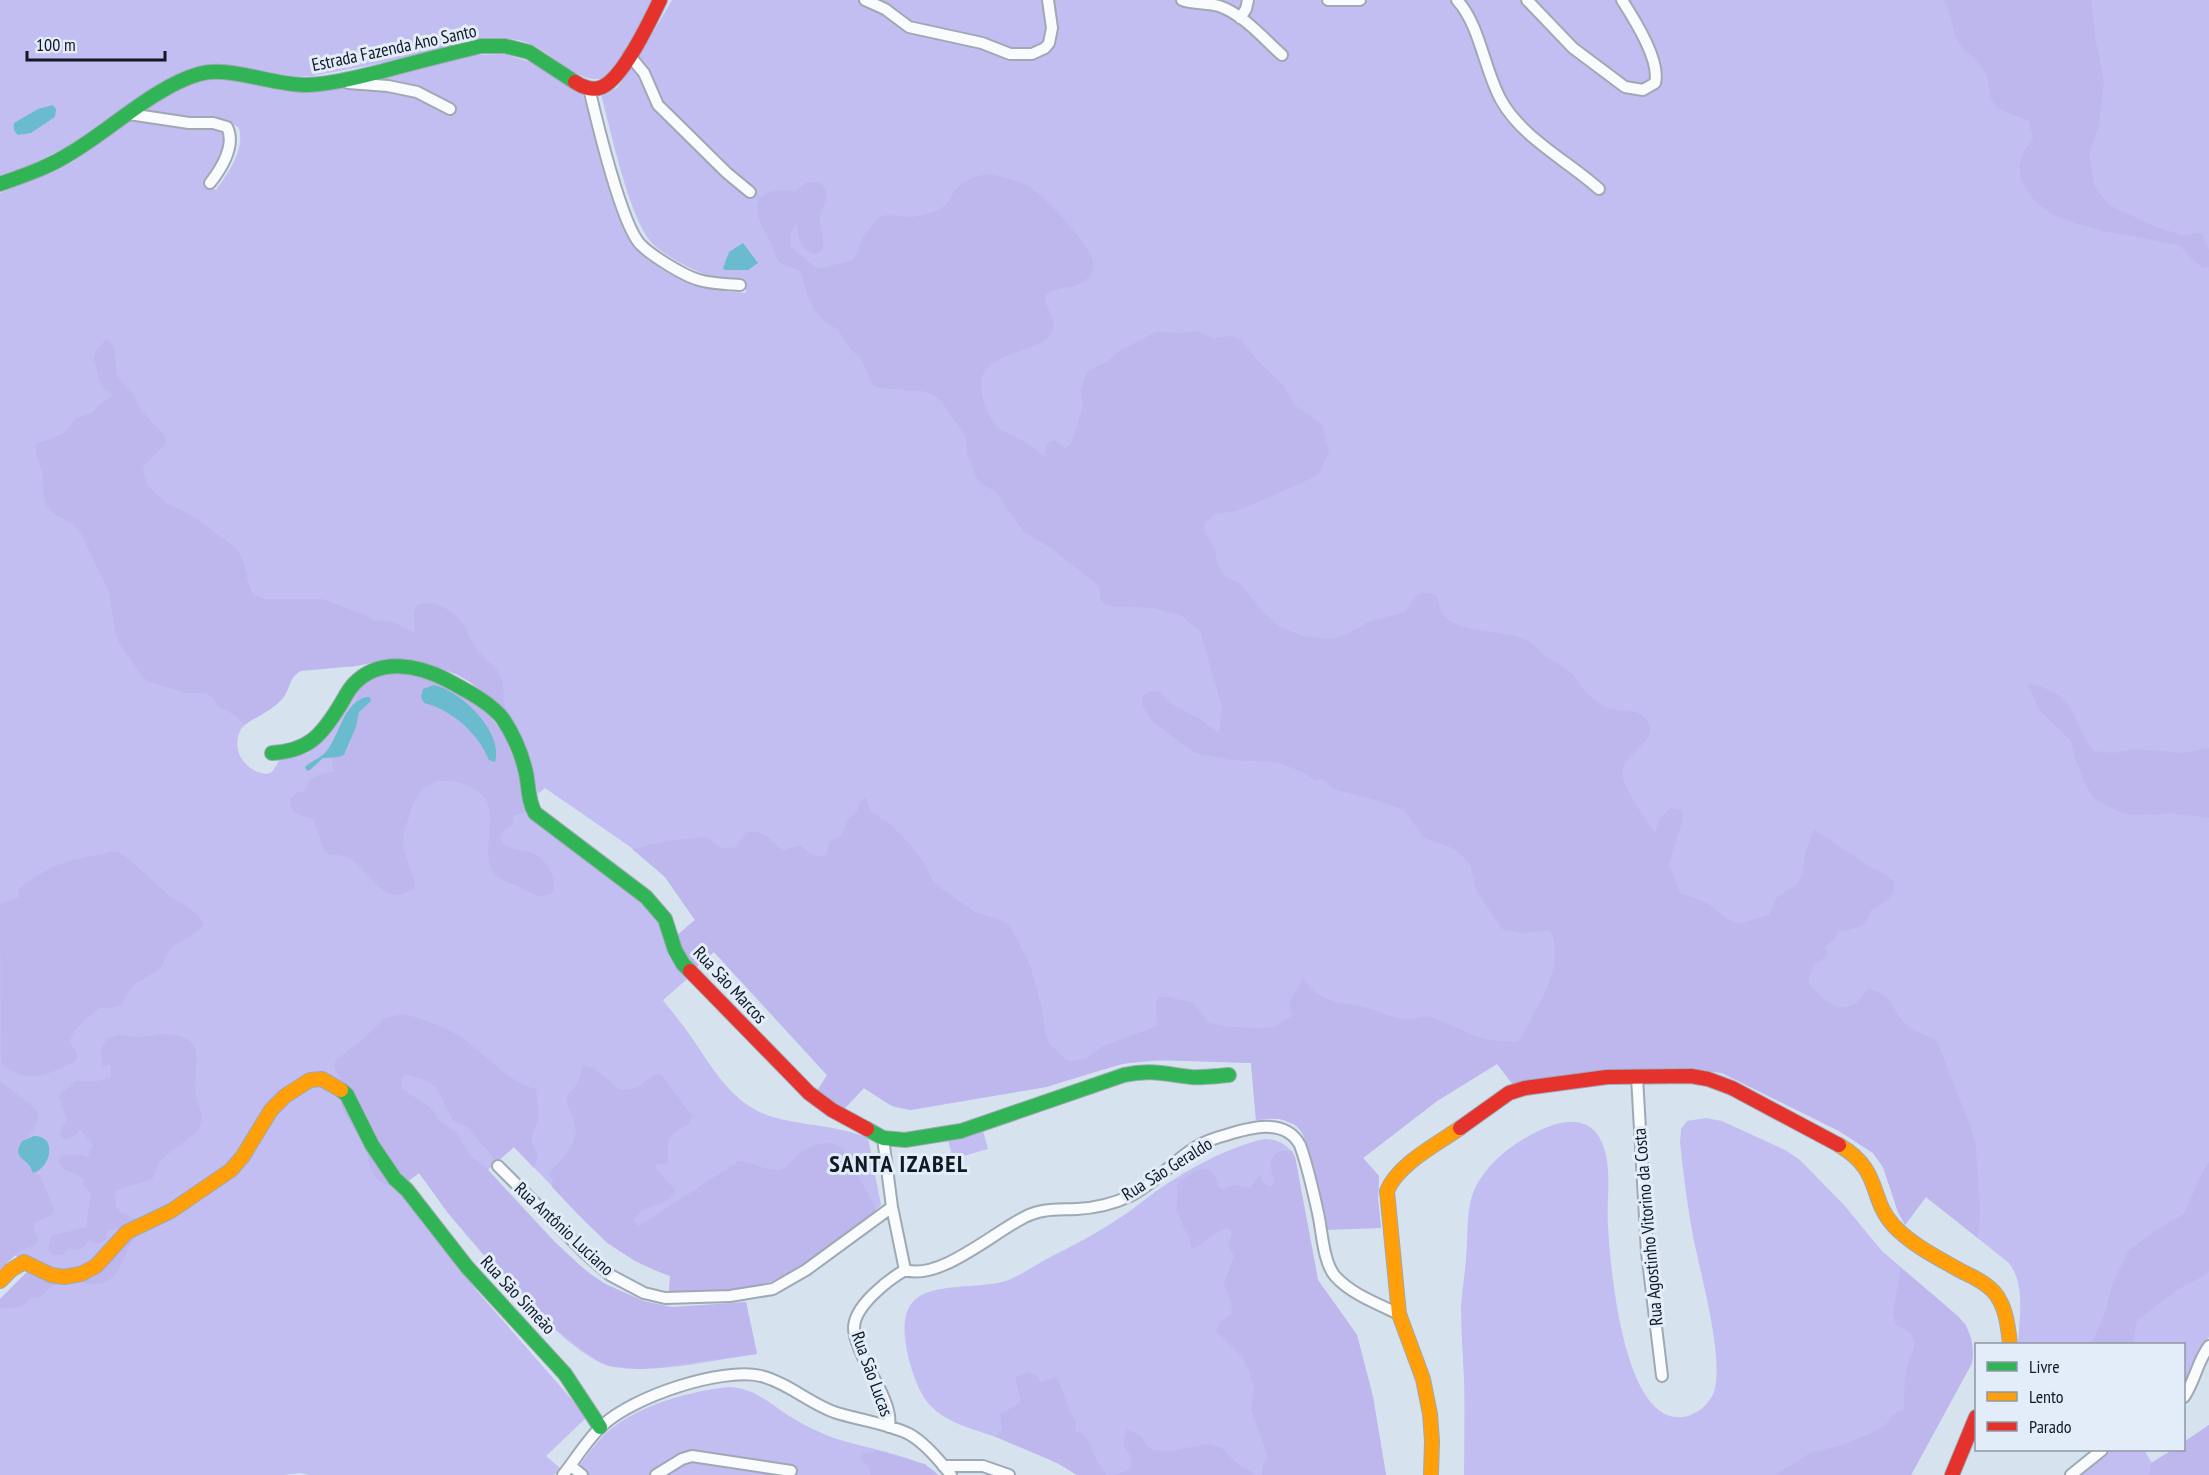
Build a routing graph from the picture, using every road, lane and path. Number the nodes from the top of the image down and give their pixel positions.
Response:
1 (660, 0) edge
2 (865, 0) edge
3 (1048, 0) edge
4 (1182, 0) edge
5 (1248, 0) edge
6 (1328, 0) edge
7 (1360, 0) edge
8 (1457, 0) edge
9 (1527, 0) edge
10 (1622, 0) edge
11 (1240, 18) junction
12 (629, 55) junction
13 (1282, 56) dead end
14 (339, 82) junction
15 (589, 88) junction
16 (450, 109) dead end
17 (129, 114) junction
18 (210, 183) dead end
19 (0, 184) edge
20 (1599, 189) dead end
21 (750, 192) dead end
22 (740, 285) dead end
23 (272, 753) dead end
24 (1229, 1075) dead end
25 (1637, 1077) junction
26 (883, 1138) junction
27 (498, 1166) dead end
28 (892, 1207) junction
29 (905, 1270) junction
30 (0, 1281) edge
31 (1399, 1314) junction
32 (2010, 1343) edge
33 (2209, 1346) edge
34 (1662, 1376) dead end
35 (2185, 1394) edge
36 (1975, 1422) edge
37 (600, 1427) junction
38 (889, 1427) junction
39 (2100, 1451) edge
40 (571, 1466) junction
41 (943, 1466) junction
42 (982, 1466) junction
43 (791, 1472) dead end
44 (563, 1475) edge
45 (582, 1475) edge
46 (656, 1475) edge
47 (951, 1475) edge
48 (957, 1475) edge
49 (1009, 1475) edge
50 (1431, 1475) edge
51 (1952, 1475) edge
52 (2071, 1475) edge

1 - 12 street
2 - 3 street
4 - 11 street
5 - 11 street
6 - 7 street
8 - 20 street
9 - 10 street
11 - 13 street
12 - 15 street
12 - 21 street
14 - 15 street, Estrada Fazenda Ano Santo
14 - 16 street
14 - 17 street, Estrada Fazenda Ano Santo
15 - 22 street
17 - 18 street
17 - 19 street, Estrada Fazenda Ano Santo
23 - 26 street, Rua São Marcos
24 - 26 street, Rua São Marcos
25 - 31 street
25 - 32 street
25 - 34 street, Rua Agostinho Vitorino da Costa
26 - 28 street
27 - 28 street, Rua Antônio Luciano
28 - 29 street
29 - 31 street, Rua São Geraldo
29 - 38 street, Rua São Lucas
30 - 37 street, Rua São Simeão
31 - 50 street
33 - 35 street
36 - 51 street
37 - 38 street
37 - 40 street
38 - 41 street
39 - 52 street
40 - 44 street
40 - 45 street
41 - 42 street
41 - 47 street
42 - 48 street
42 - 49 street
43 - 46 street

